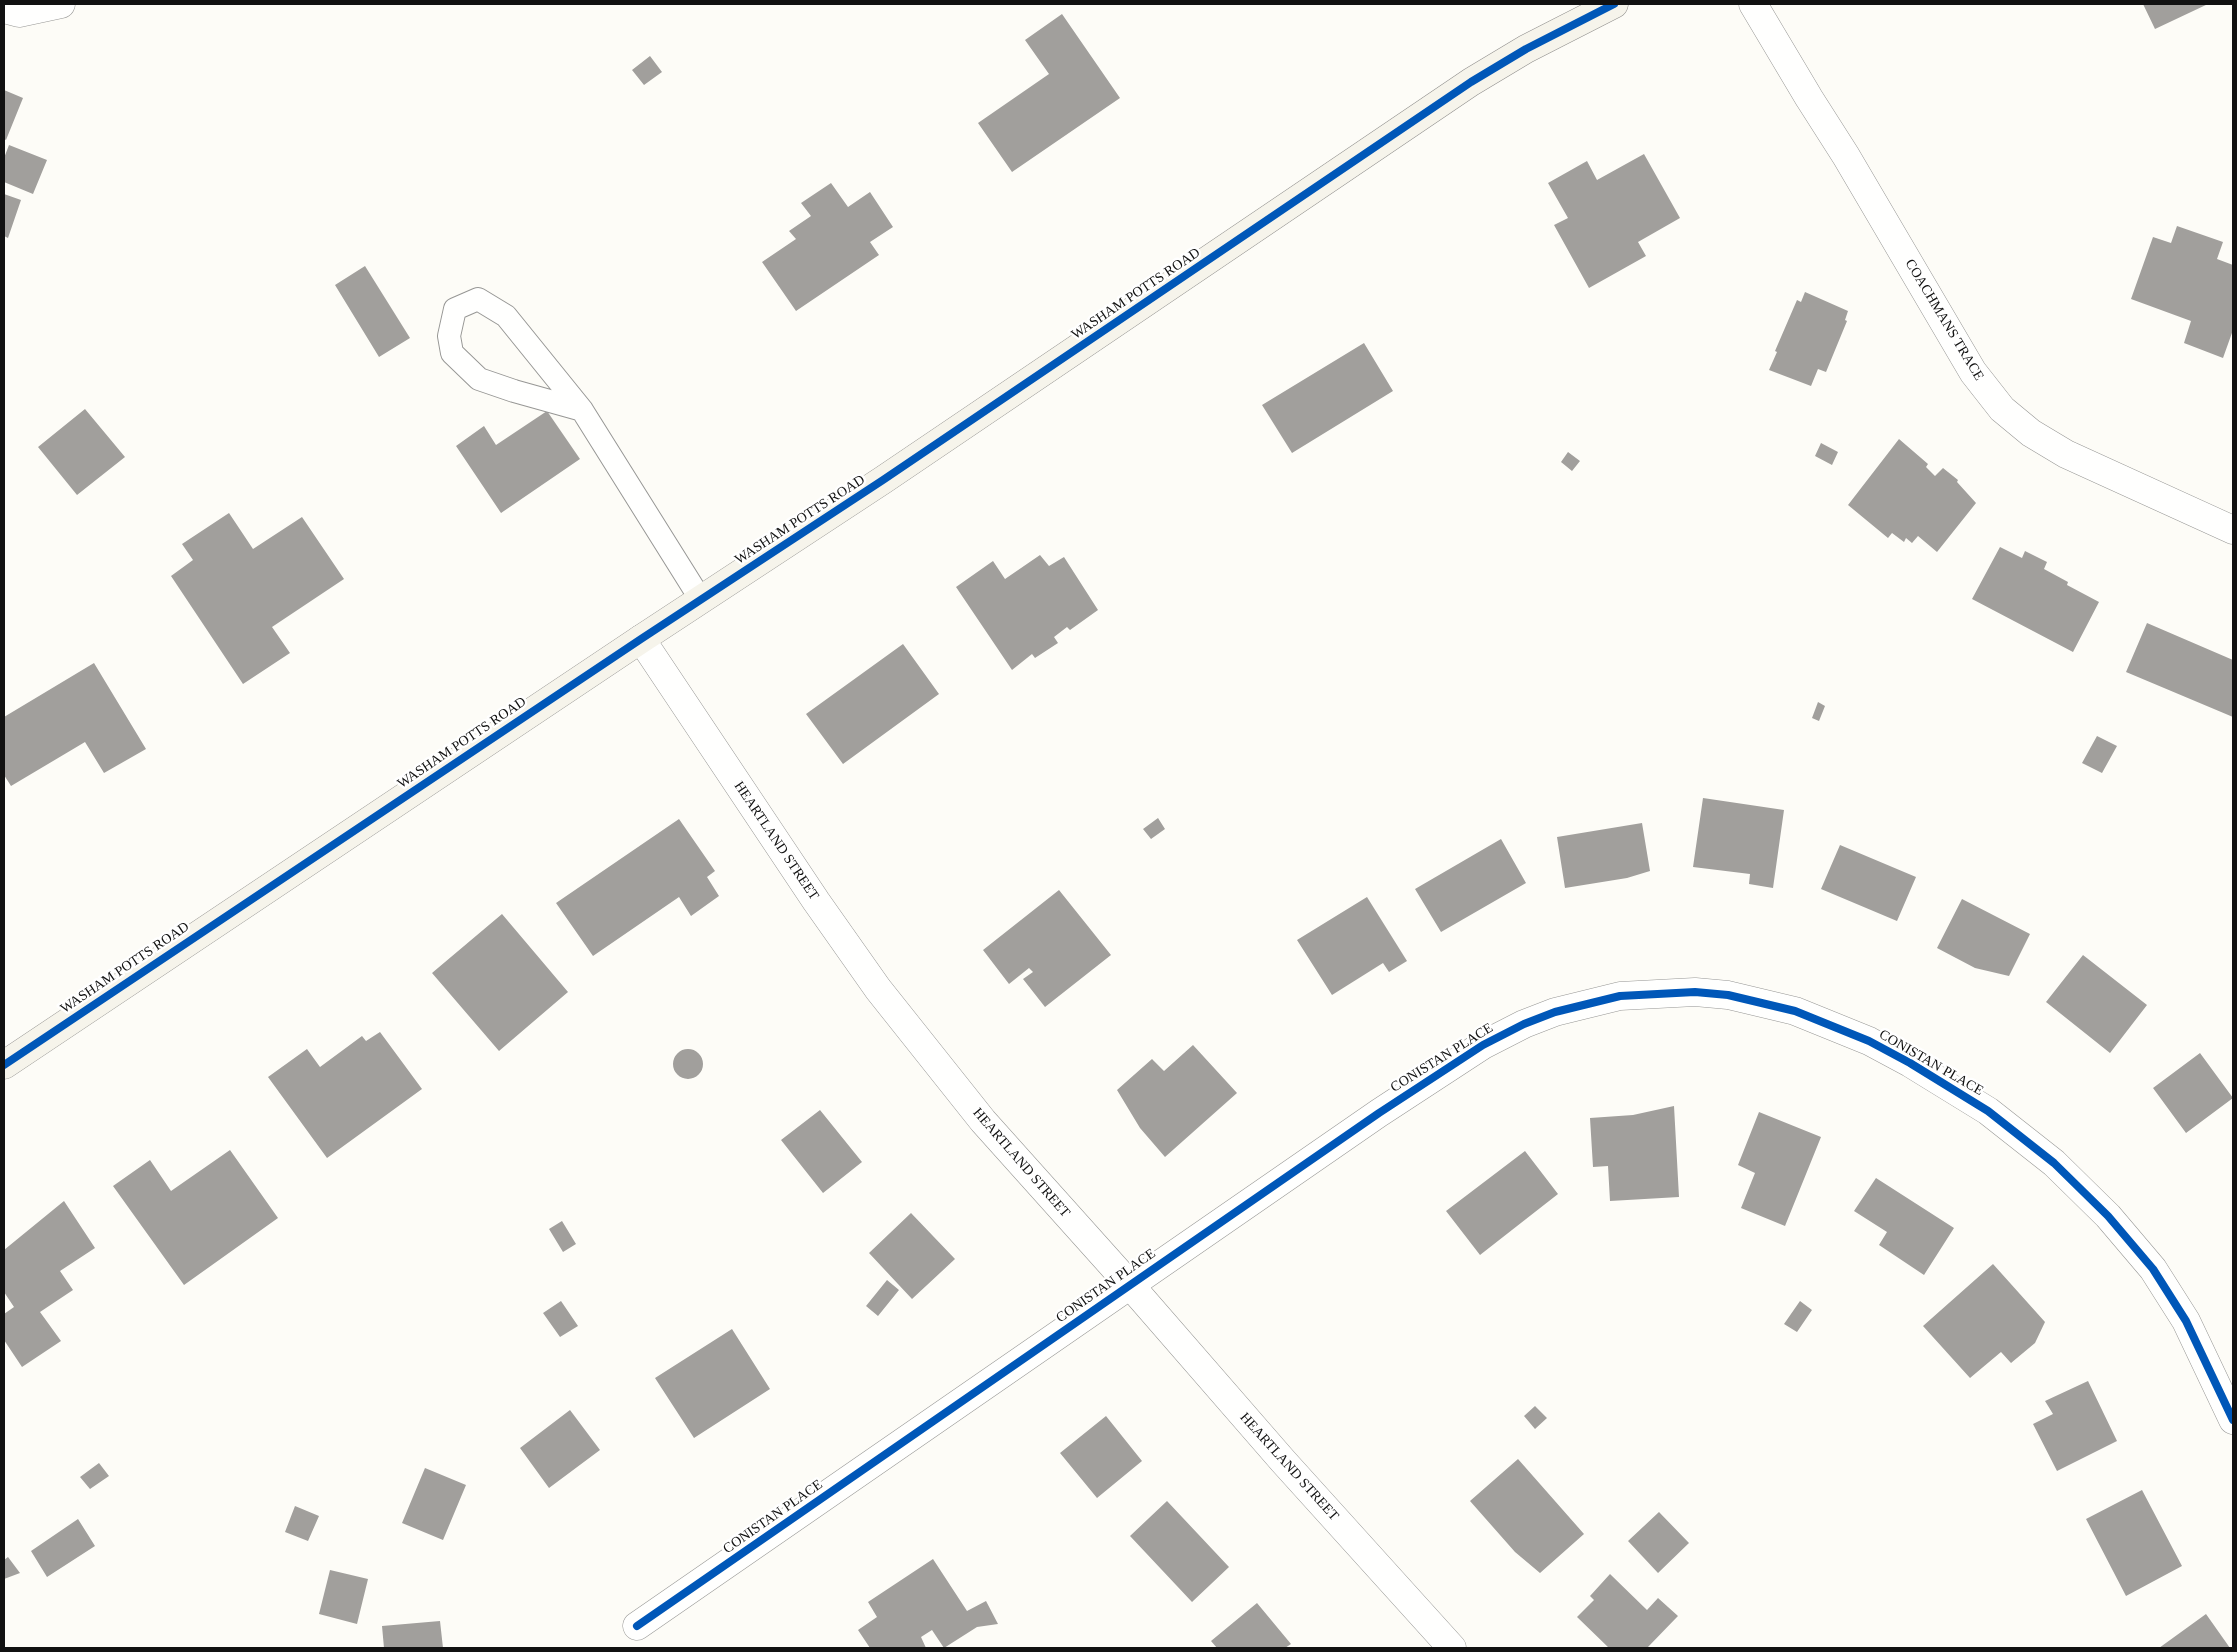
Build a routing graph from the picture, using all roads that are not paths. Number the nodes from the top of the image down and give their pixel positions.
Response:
1 (61, 4) edge
2 (1614, 4) edge
3 (1753, 4) edge
4 (4, 9) edge
5 (582, 410) junction
6 (2233, 530) edge
7 (701, 600) junction
8 (641, 639) junction
9 (4, 1065) edge
10 (1130, 1285) junction
11 (2233, 1420) edge
12 (637, 1626) dead end
13 (1452, 1648) edge

1 - 4 street
2 - 7 street, WASHAM POTTS ROAD
3 - 6 street, COACHMANS TRACE
5 - 5 lane
5 - 7 lane
7 - 8 street, WASHAM POTTS ROAD
8 - 9 street, WASHAM POTTS ROAD
8 - 10 street, HEARTLAND STREET
10 - 11 street, CONISTAN PLACE
10 - 12 street, CONISTAN PLACE
10 - 13 street, HEARTLAND STREET

